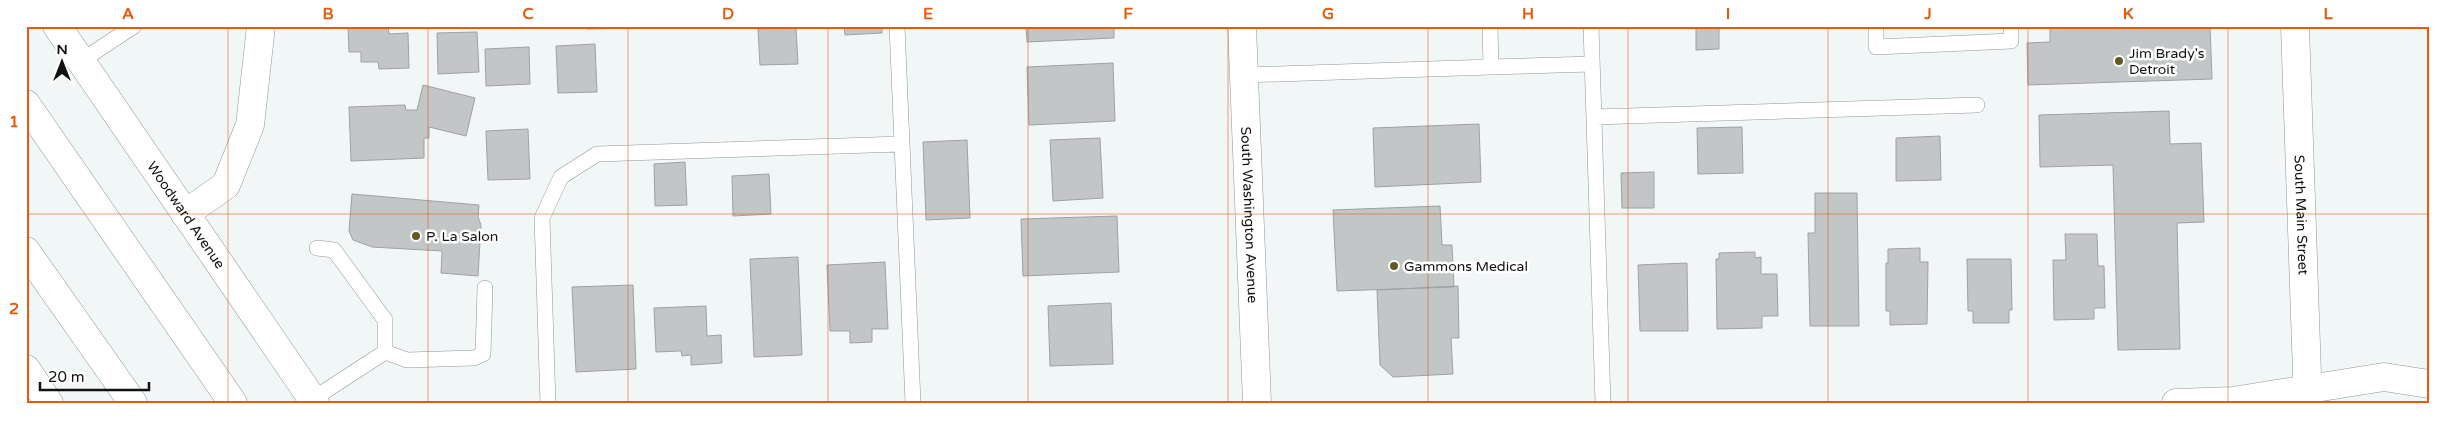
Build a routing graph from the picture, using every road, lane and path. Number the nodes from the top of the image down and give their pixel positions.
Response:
1 (57, 26) edge
2 (134, 26) edge
3 (261, 26) edge
4 (897, 26) edge
5 (1242, 26) edge
6 (1490, 26) edge
7 (1591, 26) edge
8 (1876, 26) edge
9 (2011, 26) edge
10 (2295, 26) edge
11 (81, 61) junction
12 (1592, 64) junction
13 (1491, 67) junction
14 (1244, 75) junction
15 (26, 104) edge
16 (1977, 105) dead end
17 (1594, 117) junction
18 (902, 144) junction
19 (185, 214) junction
20 (317, 248) dead end
21 (26, 251) edge
22 (485, 288) dead end
23 (385, 352) junction
24 (26, 369) edge
25 (2429, 384) edge
26 (2308, 396) edge
27 (314, 401) edge
28 (49, 403) edge
29 (133, 403) edge
30 (233, 403) edge
31 (548, 403) edge
32 (913, 403) edge
33 (1257, 403) edge
34 (1603, 403) edge
35 (2176, 403) edge

1 - 11 main road, Woodward Avenue
2 - 11 lane
3 - 19 main road
4 - 18 lane
5 - 14 main road, South Washington Avenue
6 - 13 lane
7 - 12 lane
8 - 9 lane
10 - 26 main road, South Main Street
11 - 19 main road, Woodward Avenue
12 - 13 lane
12 - 17 lane
13 - 14 lane
14 - 33 main road, South Washington Avenue
15 - 30 main road
16 - 17 lane
17 - 34 lane
18 - 31 lane
18 - 32 lane
19 - 27 main road, Woodward Avenue
20 - 23 lane
21 - 29 main road
22 - 23 lane
23 - 27 lane
24 - 28 main road
25 - 26 main road
26 - 35 main road

